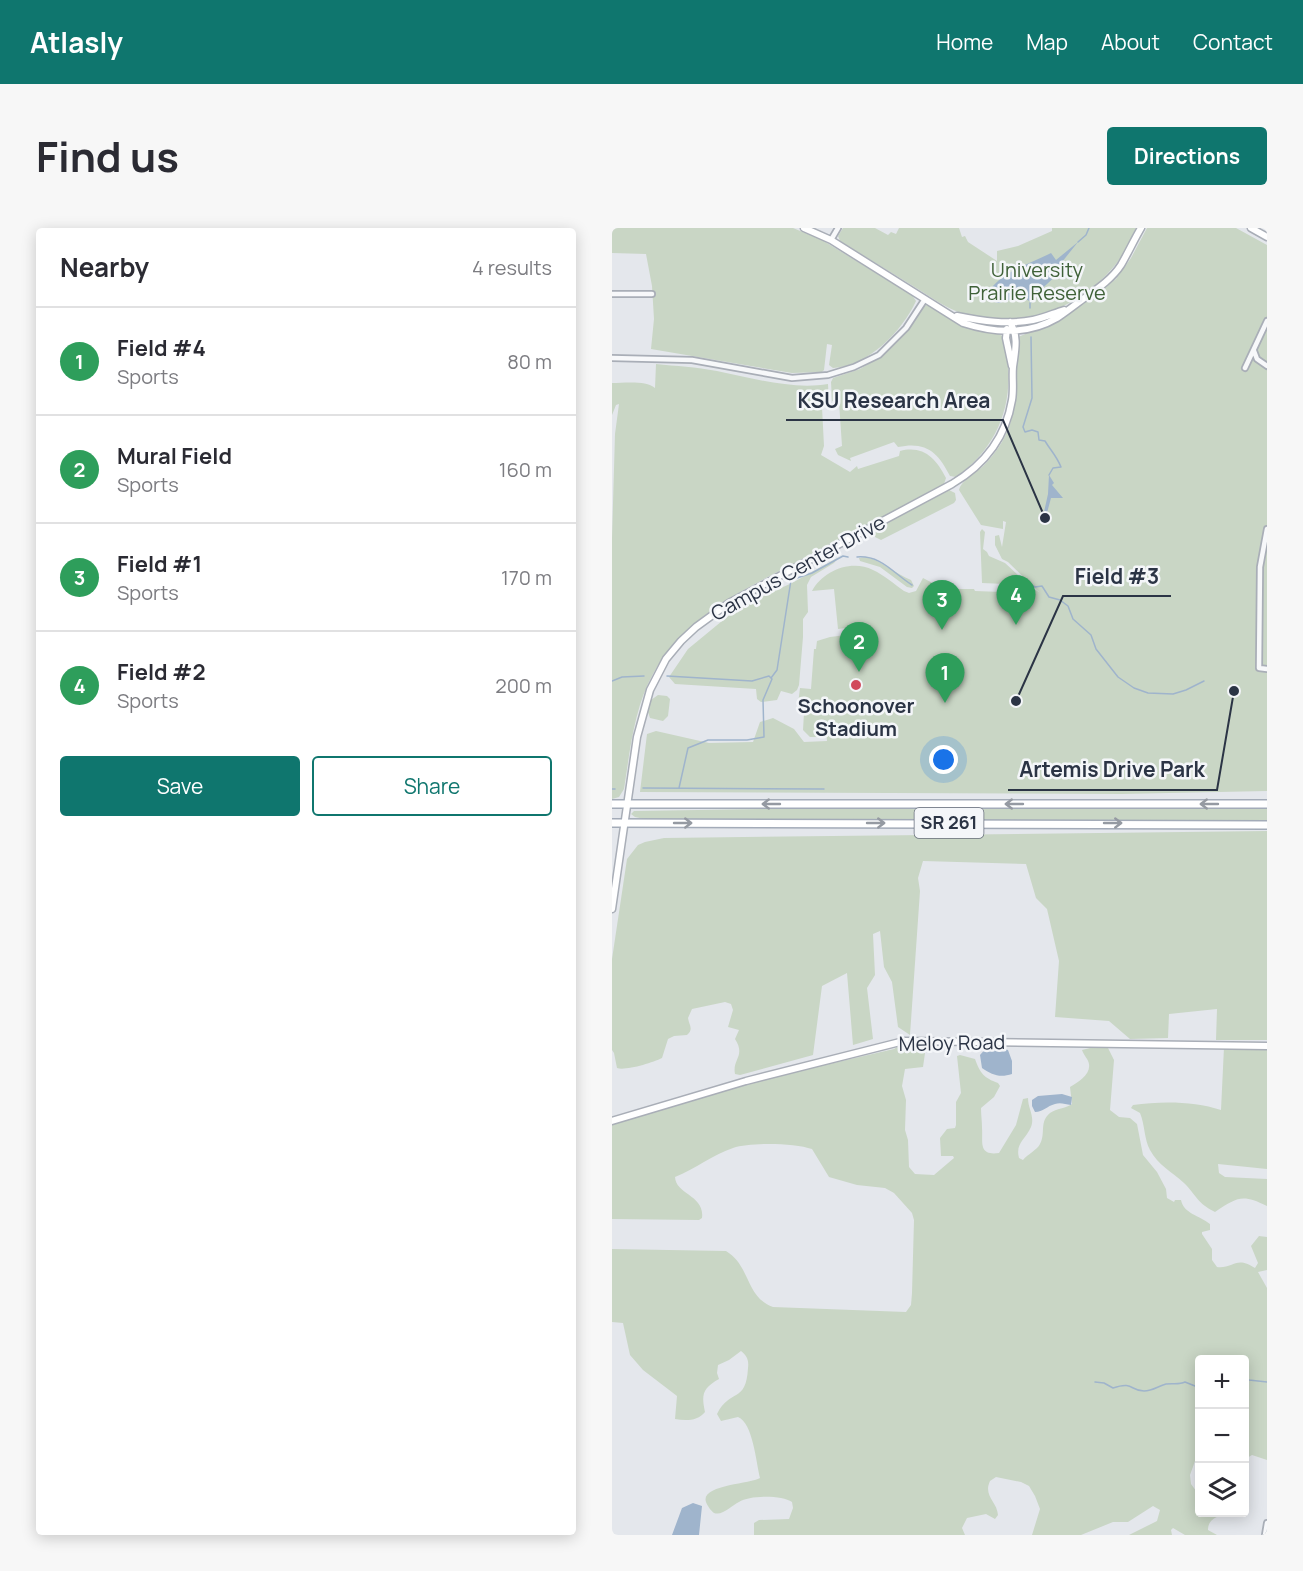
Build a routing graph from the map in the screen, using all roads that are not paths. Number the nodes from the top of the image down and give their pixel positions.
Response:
1 (804, 228) edge
2 (838, 228) edge
3 (1141, 228) edge
4 (1251, 228) edge
5 (1267, 237) edge
6 (831, 240) junction
7 (612, 294) edge
8 (652, 294) dead end
9 (925, 299) junction
10 (1069, 309) junction
11 (953, 315) junction
12 (1267, 321) edge
13 (1010, 322) junction
14 (1006, 331) junction
15 (1015, 331) junction
16 (1254, 348) junction
17 (612, 358) edge
18 (1267, 366) edge
19 (1245, 368) dead end
20 (1013, 369) junction
21 (1267, 529) edge
22 (1267, 669) edge
23 (612, 804) edge
24 (627, 804) junction
25 (1267, 804) edge
26 (612, 823) edge
27 (624, 823) junction
28 (1267, 825) edge
29 (612, 909) edge
30 (1267, 1046) edge
31 (612, 1120) edge
32 (1267, 1523) edge
33 (1265, 1535) edge

1 - 6 street
2 - 6 street
3 - 10 street
4 - 5 street
6 - 9 street
7 - 8 street
9 - 11 street
9 - 17 street
10 - 13 street
10 - 15 street
11 - 13 street
11 - 14 street
12 - 16 street
13 - 14 street
13 - 15 street
14 - 15 street
14 - 20 street, Campus Center Drive
15 - 20 street, Campus Center Drive
16 - 18 street
16 - 19 street
20 - 24 street, Campus Center Drive
21 - 22 street
23 - 24 main road, SR 261
25 -> 24 main road, SR 261
24 - 27 street, Campus Center Drive
26 - 27 main road, SR 261
27 -> 28 main road, SR 261
27 - 29 street, Campus Center Drive
30 - 31 street, Meloy Road
32 - 33 street

